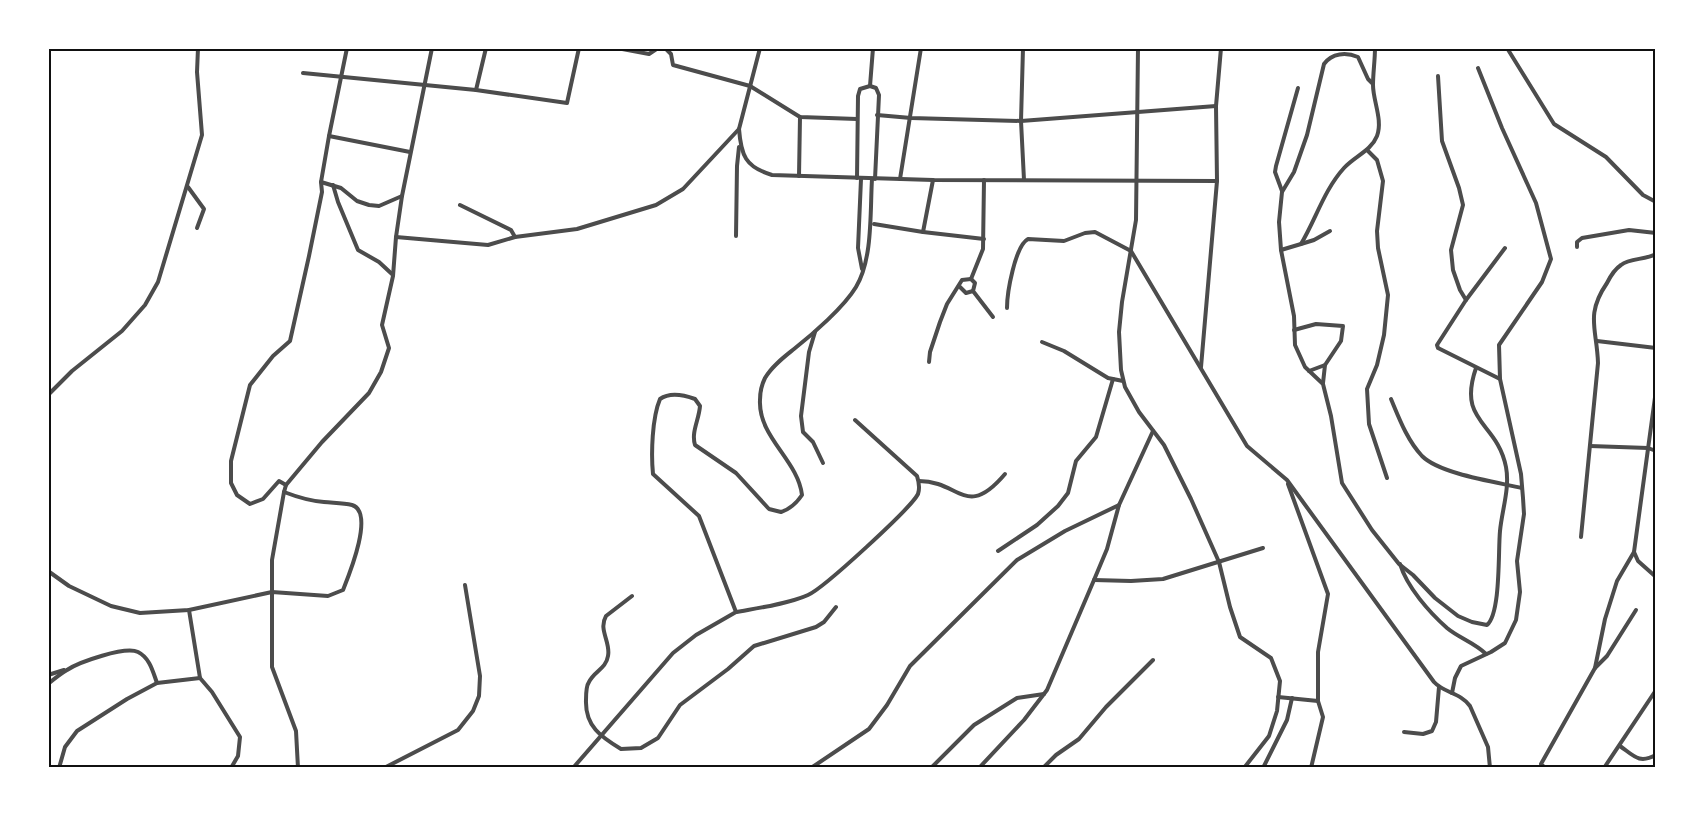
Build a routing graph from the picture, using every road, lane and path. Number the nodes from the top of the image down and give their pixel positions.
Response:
1 (198, 48) edge
2 (347, 48) edge
3 (432, 48) edge
4 (486, 48) edge
5 (579, 48) edge
6 (616, 48) edge
7 (658, 48) edge
8 (665, 48) edge
9 (760, 48) edge
10 (873, 48) edge
11 (921, 48) edge
12 (1023, 48) edge
13 (1138, 48) edge
14 (1221, 48) edge
15 (1375, 48) edge
16 (1507, 48) edge
17 (1478, 68) dead end
18 (303, 73) dead end
19 (341, 76) junction
20 (1438, 76) dead end
21 (1372, 83) junction
22 (425, 84) junction
23 (750, 86) junction
24 (870, 86) junction
25 (1298, 88) dead end
26 (476, 90) junction
27 (1216, 106) junction
28 (1137, 111) junction
29 (877, 115) junction
30 (800, 117) junction
31 (911, 118) junction
32 (857, 119) junction
33 (1021, 121) junction
34 (739, 129) junction
35 (329, 136) junction
36 (740, 143) junction
37 (1367, 150) junction
38 (410, 152) junction
39 (799, 176) junction
40 (859, 178) junction
41 (873, 179) junction
42 (900, 179) junction
43 (933, 180) junction
44 (984, 180) junction
45 (1024, 180) junction
46 (1137, 180) junction
47 (1217, 181) junction
48 (321, 182) junction
49 (333, 185) junction
50 (188, 187) junction
51 (1282, 192) junction
52 (402, 196) junction
53 (1656, 202) edge
54 (460, 206) dead end
55 (874, 224) dead end
56 (197, 228) dead end
57 (1330, 231) dead end
58 (923, 232) junction
59 (1656, 233) edge
60 (736, 236) dead end
61 (396, 237) junction
62 (515, 237) junction
63 (984, 239) junction
64 (1300, 244) junction
65 (1505, 248) dead end
66 (1577, 248) dead end
67 (1281, 250) junction
68 (1131, 251) junction
69 (1656, 254) edge
70 (862, 273) junction
71 (393, 276) junction
72 (971, 279) junction
73 (960, 286) junction
74 (973, 291) junction
75 (1466, 300) junction
76 (1006, 308) dead end
77 (993, 318) dead end
78 (1294, 330) junction
79 (815, 331) junction
80 (1597, 341) junction
81 (1042, 342) dead end
82 (1656, 348) edge
83 (929, 362) dead end
84 (1325, 365) junction
85 (1201, 368) junction
86 (1476, 368) junction
87 (1309, 371) junction
88 (1113, 379) junction
89 (1500, 379) junction
90 (1124, 381) junction
91 (1323, 384) junction
92 (1656, 390) edge
93 (48, 395) edge
94 (1391, 399) dead end
95 (855, 420) dead end
96 (1154, 430) junction
97 (1590, 446) junction
98 (1648, 448) junction
99 (1656, 451) edge
100 (823, 464) dead end
101 (1005, 474) dead end
102 (1387, 478) dead end
103 (1287, 480) junction
104 (919, 481) junction
105 (1508, 484) junction
106 (286, 485) junction
107 (1522, 488) junction
108 (284, 492) junction
109 (1119, 505) junction
110 (1581, 537) dead end
111 (1263, 548) dead end
112 (998, 551) dead end
113 (1634, 552) junction
114 (1219, 562) junction
115 (1399, 564) junction
116 (48, 571) edge
117 (1656, 577) edge
118 (1094, 580) junction
119 (465, 585) dead end
120 (272, 591) junction
121 (632, 596) dead end
122 (836, 607) dead end
123 (189, 610) junction
124 (1636, 610) dead end
125 (736, 612) junction
126 (1487, 654) junction
127 (1153, 660) dead end
128 (1595, 668) junction
129 (68, 669) junction
130 (48, 675) edge
131 (200, 678) junction
132 (157, 683) junction
133 (48, 684) edge
134 (1439, 687) junction
135 (1656, 690) edge
136 (1452, 693) junction
137 (1044, 694) junction
138 (1278, 697) junction
139 (1292, 698) junction
140 (1318, 701) junction
141 (1404, 732) dead end
142 (602, 736) junction
143 (1620, 746) junction
144 (1656, 755) edge
145 (59, 768) edge
146 (231, 768) edge
147 (298, 768) edge
148 (384, 768) edge
149 (573, 768) edge
150 (812, 768) edge
151 (931, 768) edge
152 (979, 768) edge
153 (1043, 768) edge
154 (1244, 768) edge
155 (1263, 768) edge
156 (1311, 768) edge
157 (1490, 768) edge
158 (1545, 768) edge
159 (1604, 768) edge

1 - 50 street
2 - 19 street
3 - 22 street
4 - 26 street
5 - 26 street
6 - 7 street
8 - 23 street
9 - 23 street
10 - 24 street
11 - 31 street
12 - 33 street
13 - 28 street
14 - 27 street
15 - 21 street
16 - 53 street
17 - 89 street
18 - 19 street
19 - 22 street
19 - 35 street
20 - 75 street
21 - 37 street
21 - 51 street
22 - 26 street
22 - 38 street
23 - 30 street
23 - 34 street
24 - 29 street
24 - 32 street
25 - 51 street
27 - 28 street
27 - 47 street
28 - 33 street
28 - 46 street
29 - 31 street
29 - 41 street
30 - 32 street
30 - 39 street
31 - 33 street
31 - 42 street
32 - 40 street
33 - 45 street
34 - 36 street
34 - 62 street
35 - 38 street
35 - 48 street
36 - 39 street
36 - 60 street
37 - 64 street
37 - 102 street
38 - 52 street
39 - 40 street
40 - 41 street
40 - 70 street
41 - 42 street
41 - 70 street
42 - 43 street
43 - 44 street
43 - 58 street
44 - 45 street
44 - 63 street
45 - 46 street
46 - 47 street
46 - 68 street
47 - 85 street
48 - 49 street
48 - 106 street
49 - 52 street
49 - 71 street
50 - 56 street
50 - 93 street
51 - 67 street
52 - 61 street
54 - 62 street
55 - 58 street
57 - 64 street
58 - 63 street
59 - 66 street
61 - 62 street
61 - 71 street
63 - 72 street
64 - 67 street
65 - 75 street
67 - 78 street
68 - 76 street
68 - 85 street
68 - 90 street
69 - 80 street
70 - 79 street
71 - 106 street
72 - 73 street
72 - 74 street
73 - 74 street
73 - 83 street
74 - 77 street
75 - 86 street
78 - 84 street
78 - 87 street
79 - 100 street
79 - 125 street
80 - 82 street
80 - 97 street
81 - 88 street
84 - 87 street
84 - 91 street
85 - 103 street
86 - 89 street
86 - 105 street
87 - 91 street
88 - 90 street
88 - 112 street
89 - 107 street
90 - 96 street
91 - 115 street
92 - 98 street
94 - 105 street
95 - 104 street
96 - 109 street
96 - 114 street
97 - 98 street
97 - 110 street
98 - 99 street
98 - 113 street
101 - 104 street
103 - 134 street
103 - 140 street
104 - 125 street
105 - 107 street
105 - 115 street
106 - 108 street
107 - 126 street
108 - 120 street
108 - 120 street
109 - 118 street
109 - 150 street
111 - 114 street
113 - 117 street
113 - 128 street
114 - 118 street
114 - 138 street
115 - 126 street
116 - 123 street
118 - 137 street
119 - 148 street
120 - 123 street
120 - 147 street
121 - 142 street
122 - 142 street
123 - 131 street
124 - 128 street
125 - 142 street
126 - 136 street
127 - 153 street
128 - 158 street
129 - 130 street
129 - 132 street
129 - 133 street
131 - 132 street
131 - 146 street
132 - 145 street
134 - 136 street
134 - 141 street
135 - 143 street
136 - 157 street
137 - 151 street
137 - 152 street
138 - 139 street
138 - 154 street
139 - 140 street
139 - 155 street
140 - 156 street
142 - 149 street
143 - 144 street
143 - 159 street

